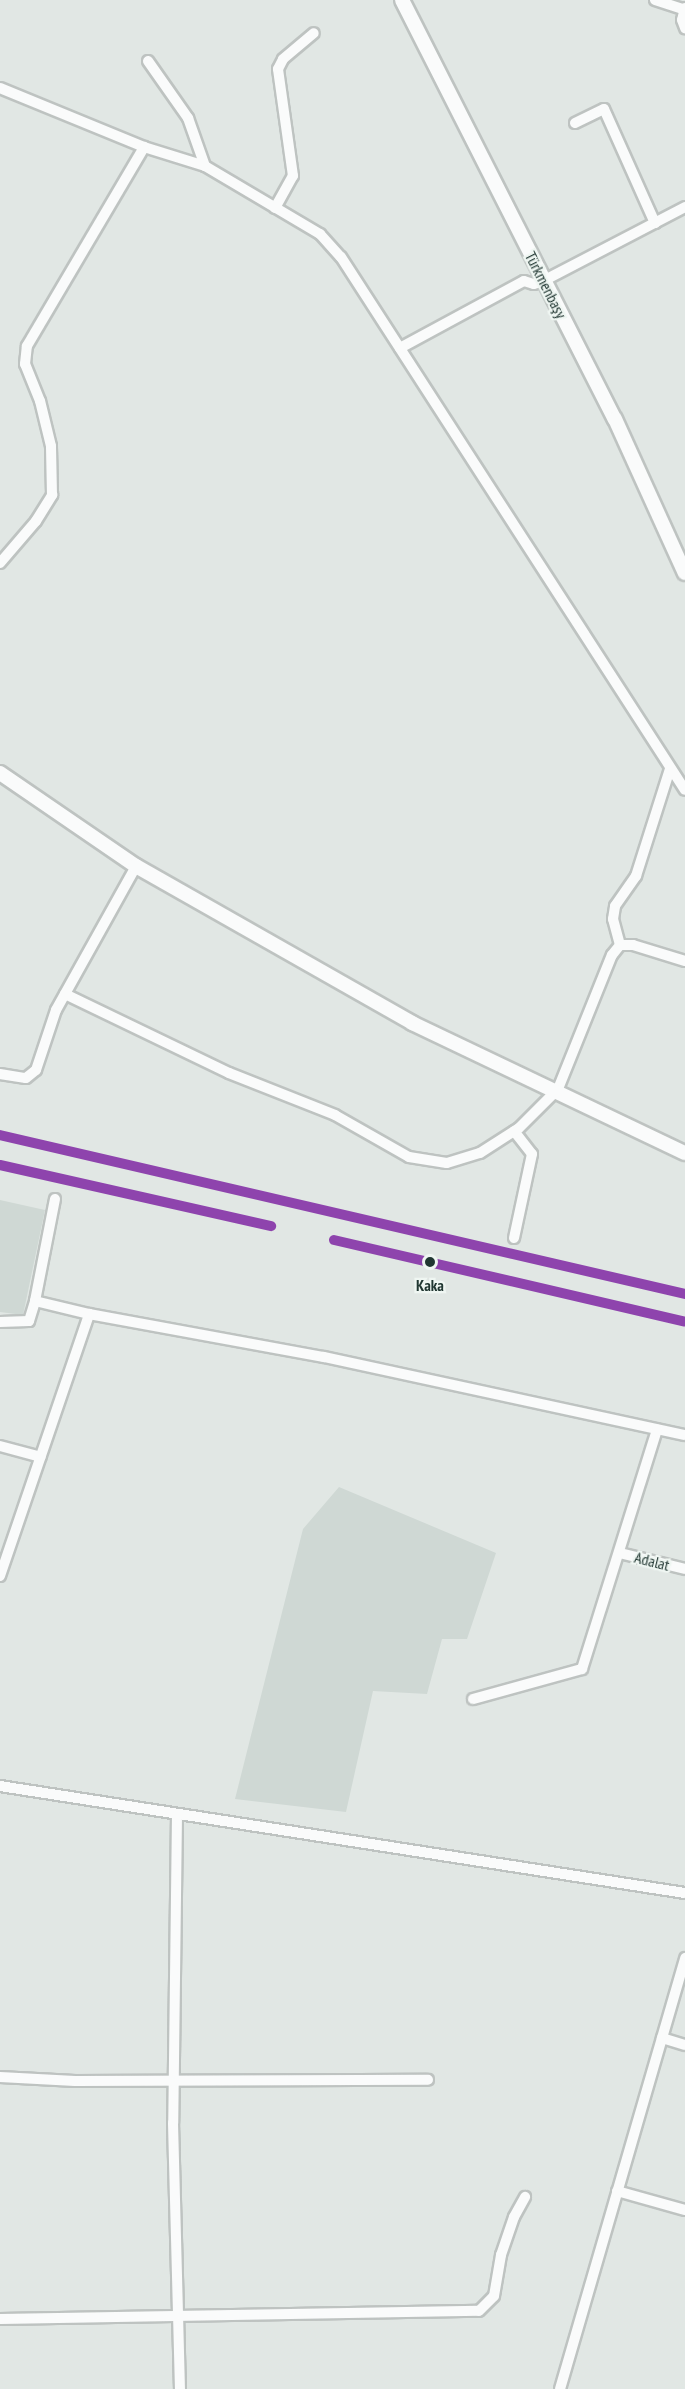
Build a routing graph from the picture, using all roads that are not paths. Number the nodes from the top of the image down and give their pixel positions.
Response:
1 (402, 0) edge
2 (655, 0) edge
3 (684, 8) edge
4 (685, 28) edge
5 (314, 33) dead end
6 (148, 61) dead end
7 (0, 88) edge
8 (575, 123) dead end
9 (144, 147) junction
10 (205, 166) junction
11 (685, 207) edge
12 (275, 208) junction
13 (655, 223) junction
14 (543, 281) junction
15 (400, 348) junction
16 (0, 563) edge
17 (685, 573) edge
18 (670, 769) junction
19 (0, 772) edge
20 (685, 790) edge
21 (136, 866) junction
22 (620, 945) junction
23 (685, 961) edge
24 (65, 994) junction
25 (0, 1074) edge
26 (558, 1089) junction
27 (514, 1131) junction
28 (685, 1153) edge
29 (55, 1198) dead end
30 (514, 1238) dead end
31 (35, 1301) junction
32 (89, 1314) junction
33 (0, 1322) edge
34 (657, 1429) junction
35 (685, 1435) edge
36 (0, 1446) edge
37 (41, 1457) junction
38 (620, 1553) junction
39 (685, 1569) edge
40 (0, 1576) edge
41 (473, 1699) dead end
42 (0, 1786) edge
43 (177, 1814) junction
44 (685, 1893) edge
45 (685, 1958) edge
46 (662, 2038) junction
47 (685, 2045) edge
48 (0, 2077) edge
49 (173, 2079) junction
50 (428, 2080) dead end
51 (617, 2191) junction
52 (525, 2197) dead end
53 (685, 2210) edge
54 (179, 2317) junction
55 (0, 2319) edge
56 (180, 2389) edge
57 (560, 2389) edge

1 - 14 street, Türkmenbaşy
2 - 3 street
3 - 4 street
5 - 12 street
6 - 10 street
7 - 9 street
8 - 13 street
9 - 10 street
9 - 16 street
10 - 12 street
11 - 13 street
12 - 15 street
13 - 14 street
14 - 15 street
14 - 17 street, Türkmenbaşy
15 - 18 street
18 - 20 street
18 - 22 street
19 - 21 street
21 - 24 street
21 - 26 street
22 - 23 street
22 - 26 street
24 - 25 street
24 - 27 street
26 - 27 street
26 - 28 street
27 - 30 street
29 - 31 street
31 - 32 street
31 - 33 street
32 - 34 street
32 - 37 street
34 - 35 street
34 - 38 street
36 - 37 street
37 - 40 street
38 - 39 street, Adalat
38 - 41 street
42 - 43 street
43 - 44 street
43 - 49 street
45 - 46 street
46 - 47 street
46 - 51 street
48 - 49 street
49 - 50 street
49 - 54 street
51 - 53 street
51 - 57 street
52 - 54 street
54 - 55 street
54 - 56 street

